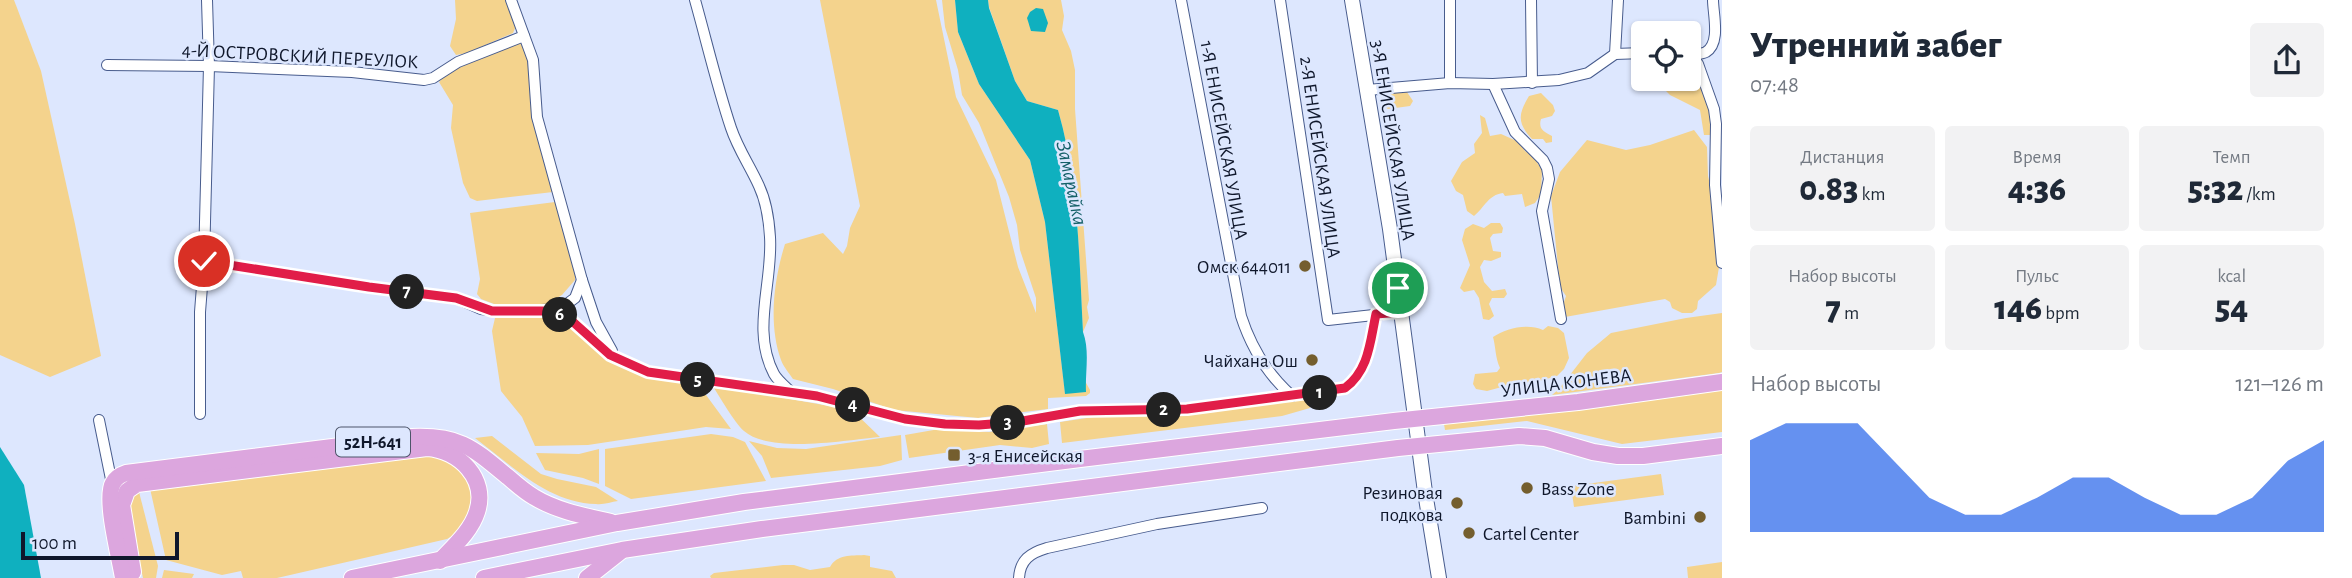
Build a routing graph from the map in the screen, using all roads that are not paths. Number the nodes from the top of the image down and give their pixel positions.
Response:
1 (207, 0) edge
2 (510, 0) edge
3 (695, 0) edge
4 (1181, 0) edge
5 (1280, 0) edge
6 (1352, 0) edge
7 (1450, 0) edge
8 (1531, 0) edge
9 (1618, 0) edge
10 (1713, 0) edge
11 (524, 36) junction
12 (1631, 53) edge
13 (1615, 54) junction
14 (1701, 54) edge
15 (107, 65) dead end
16 (209, 66) junction
17 (1701, 72) edge
18 (1450, 83) junction
19 (1532, 83) junction
20 (1493, 84) junction
21 (1367, 90) junction
22 (204, 261) junction
23 (1722, 263) edge
24 (582, 280) junction
25 (550, 311) junction
26 (1401, 312) junction
27 (1376, 314) junction
28 (1561, 319) dead end
29 (622, 361) junction
30 (1722, 382) edge
31 (792, 393) junction
32 (1292, 396) junction
33 (200, 414) dead end
34 (1415, 419) junction
35 (99, 420) dead end
36 (1418, 446) junction
37 (1722, 446) edge
38 (111, 484) junction
39 (1262, 508) dead end
40 (617, 523) junction
41 (622, 550) junction
42 (440, 561) junction
43 (123, 578) edge
44 (134, 578) edge
45 (352, 578) edge
46 (484, 578) edge
47 (587, 578) edge
48 (1019, 578) edge
49 (1438, 578) edge

1 - 16 street
2 - 11 street
3 - 31 street
4 - 32 street, 1-Я ЕНИСЕЙСКАЯ УЛИЦА
5 - 27 street, 2-Я ЕНИСЕЙСКАЯ УЛИЦА
6 - 21 street, 3-Я ЕНИСЕЙСКАЯ УЛИЦА
7 - 18 street
8 - 19 street
9 - 13 street
10 - 14 street
11 - 16 street, 4-Й ОСТРОВСКИЙ ПЕРЕУЛОК
11 - 24 street
12 - 13 street
13 - 19 street
15 - 16 street, 4-Й ОСТРОВСКИЙ ПЕРЕУЛОК
16 - 22 street
17 - 23 street
18 - 20 street
18 - 21 street
19 - 20 street
20 - 28 street
21 - 26 street, 3-Я ЕНИСЕЙСКАЯ УЛИЦА
22 - 25 street
22 - 33 street
24 - 25 street
24 - 29 street
25 - 29 street
26 - 27 street
26 - 34 street, 3-Я ЕНИСЕЙСКАЯ УЛИЦА
27 - 32 street
29 - 31 street
30 - 34 main road, УЛИЦА КОНЕВА
31 - 32 street
34 - 36 street, 3-Я ЕНИСЕЙСКАЯ УЛИЦА
34 - 40 main road, УЛИЦА КОНЕВА
35 - 38 street
36 - 37 main road
36 - 41 main road
36 - 49 street, 3-Я ЕНИСЕЙСКАЯ УЛИЦА
38 - 40 main road, 52Н-641
38 - 43 main road
39 - 48 street
40 - 42 main road, УЛИЦА КОНЕВА
41 - 46 main road
41 - 47 main road
42 - 44 main road, 52Н-641
42 - 45 main road, УЛИЦА КОНЕВА

